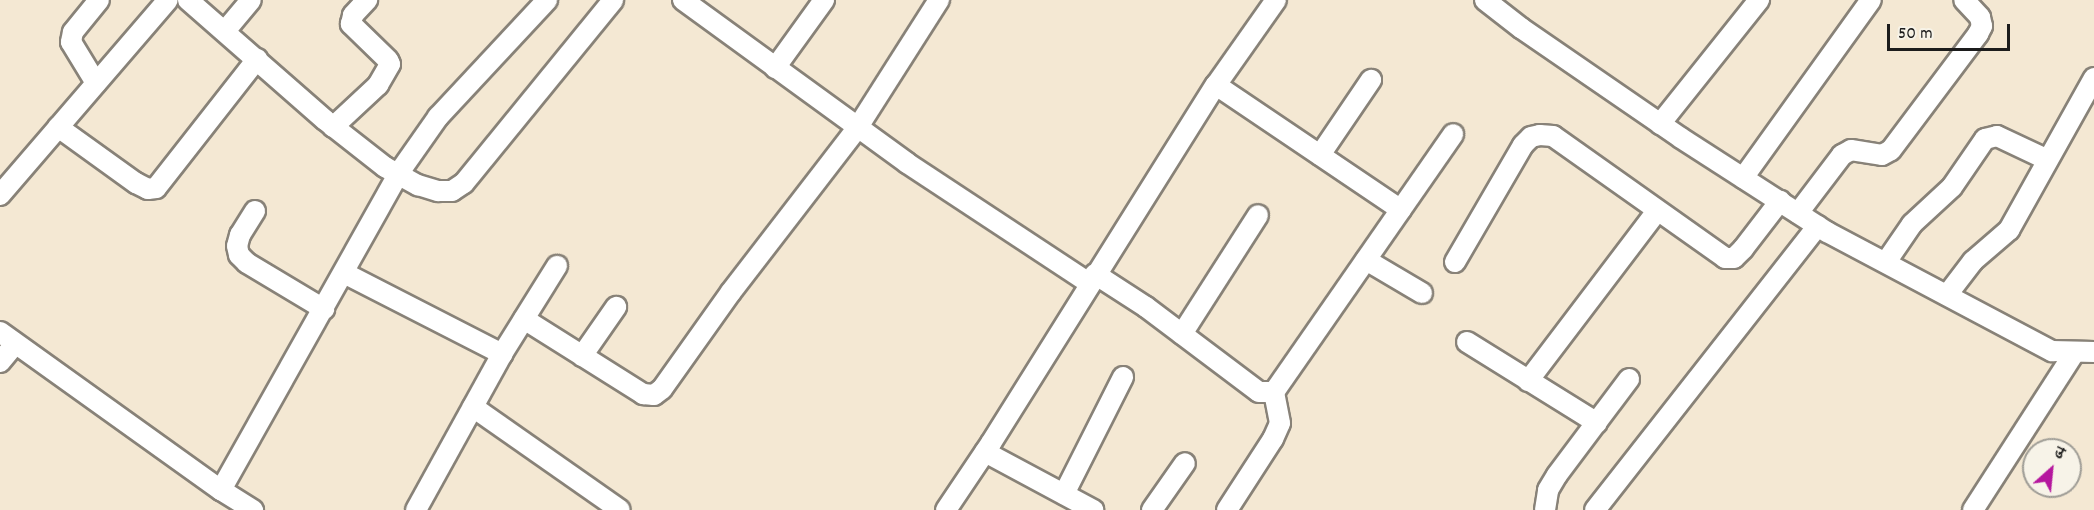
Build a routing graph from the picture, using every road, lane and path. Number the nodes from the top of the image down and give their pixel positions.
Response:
1 (99, 0) edge
2 (168, 0) edge
3 (188, 0) edge
4 (251, 0) edge
5 (367, 0) edge
6 (547, 0) edge
7 (613, 0) edge
8 (683, 0) edge
9 (824, 0) edge
10 (939, 0) edge
11 (1276, 0) edge
12 (1485, 0) edge
13 (1759, 0) edge
14 (1871, 0) edge
15 (1964, 0) edge
16 (704, 6) edge
17 (225, 31) junction
18 (257, 59) junction
19 (775, 68) junction
20 (2094, 78) edge
21 (1371, 80) dead end
22 (96, 83) junction
23 (1216, 85) junction
24 (1660, 124) junction
25 (58, 127) junction
26 (333, 127) junction
27 (858, 128) junction
28 (1453, 134) dead end
29 (1320, 155) junction
30 (2048, 160) junction
31 (398, 174) junction
32 (1743, 178) junction
33 (0, 195) edge
34 (1780, 201) junction
35 (1401, 210) junction
36 (255, 211) dead end
37 (1657, 211) junction
38 (1798, 213) junction
39 (1258, 215) dead end
40 (1818, 226) junction
41 (1366, 260) junction
42 (1455, 262) dead end
43 (1886, 262) junction
44 (557, 267) dead end
45 (344, 273) junction
46 (1092, 278) junction
47 (1422, 293) dead end
48 (1947, 295) junction
49 (616, 307) dead end
50 (324, 309) junction
51 (524, 319) junction
52 (1182, 334) junction
53 (7, 338) edge
54 (1467, 342) dead end
55 (2094, 352) edge
56 (2074, 353) junction
57 (502, 354) junction
58 (582, 356) junction
59 (0, 362) edge
60 (1123, 377) dead end
61 (1629, 379) dead end
62 (1528, 381) junction
63 (1274, 392) junction
64 (473, 407) junction
65 (1597, 423) junction
66 (985, 452) junction
67 (1185, 463) dead end
68 (221, 490) junction
69 (1064, 494) junction
70 (253, 510) edge
71 (416, 510) edge
72 (620, 510) edge
73 (946, 510) edge
74 (1093, 510) edge
75 (1152, 510) edge
76 (1227, 510) edge
77 (1545, 510) edge
78 (1595, 510) edge
79 (1973, 510) edge

1 - 22 street
2 - 22 street
3 - 17 street
4 - 17 street
5 - 26 street
6 - 31 street
7 - 31 street
8 - 16 street
9 - 19 street
10 - 27 street
11 - 23 street
12 - 24 street
13 - 24 street
14 - 32 street
15 - 38 street
16 - 19 street
17 - 18 street
18 - 25 street
18 - 26 street
19 - 27 street
20 - 30 street
21 - 29 street
22 - 25 street
23 - 29 street
23 - 46 street
24 - 32 street
25 - 33 street
26 - 31 street
27 - 46 street
27 - 58 street
28 - 35 street
29 - 35 street
30 - 43 street
30 - 48 street
31 - 45 street
32 - 34 street
34 - 37 street
34 - 38 street
35 - 41 street
36 - 50 street
37 - 42 street
37 - 62 street
38 - 40 street
39 - 52 street
40 - 43 street
40 - 78 street
41 - 47 street
41 - 63 street
43 - 48 street
44 - 51 street
45 - 50 street
45 - 57 street
46 - 52 street
46 - 66 street
48 - 56 street
49 - 58 street
50 - 68 street
51 - 57 street
51 - 58 street
52 - 63 street
53 - 59 street
53 - 68 street
54 - 62 street
55 - 56 street
56 - 79 street
57 - 64 street
60 - 69 street
61 - 65 street
62 - 65 street
63 - 76 street
64 - 71 street
64 - 72 street
65 - 77 street
66 - 69 street
66 - 73 street
67 - 75 street
68 - 70 street
69 - 74 street

